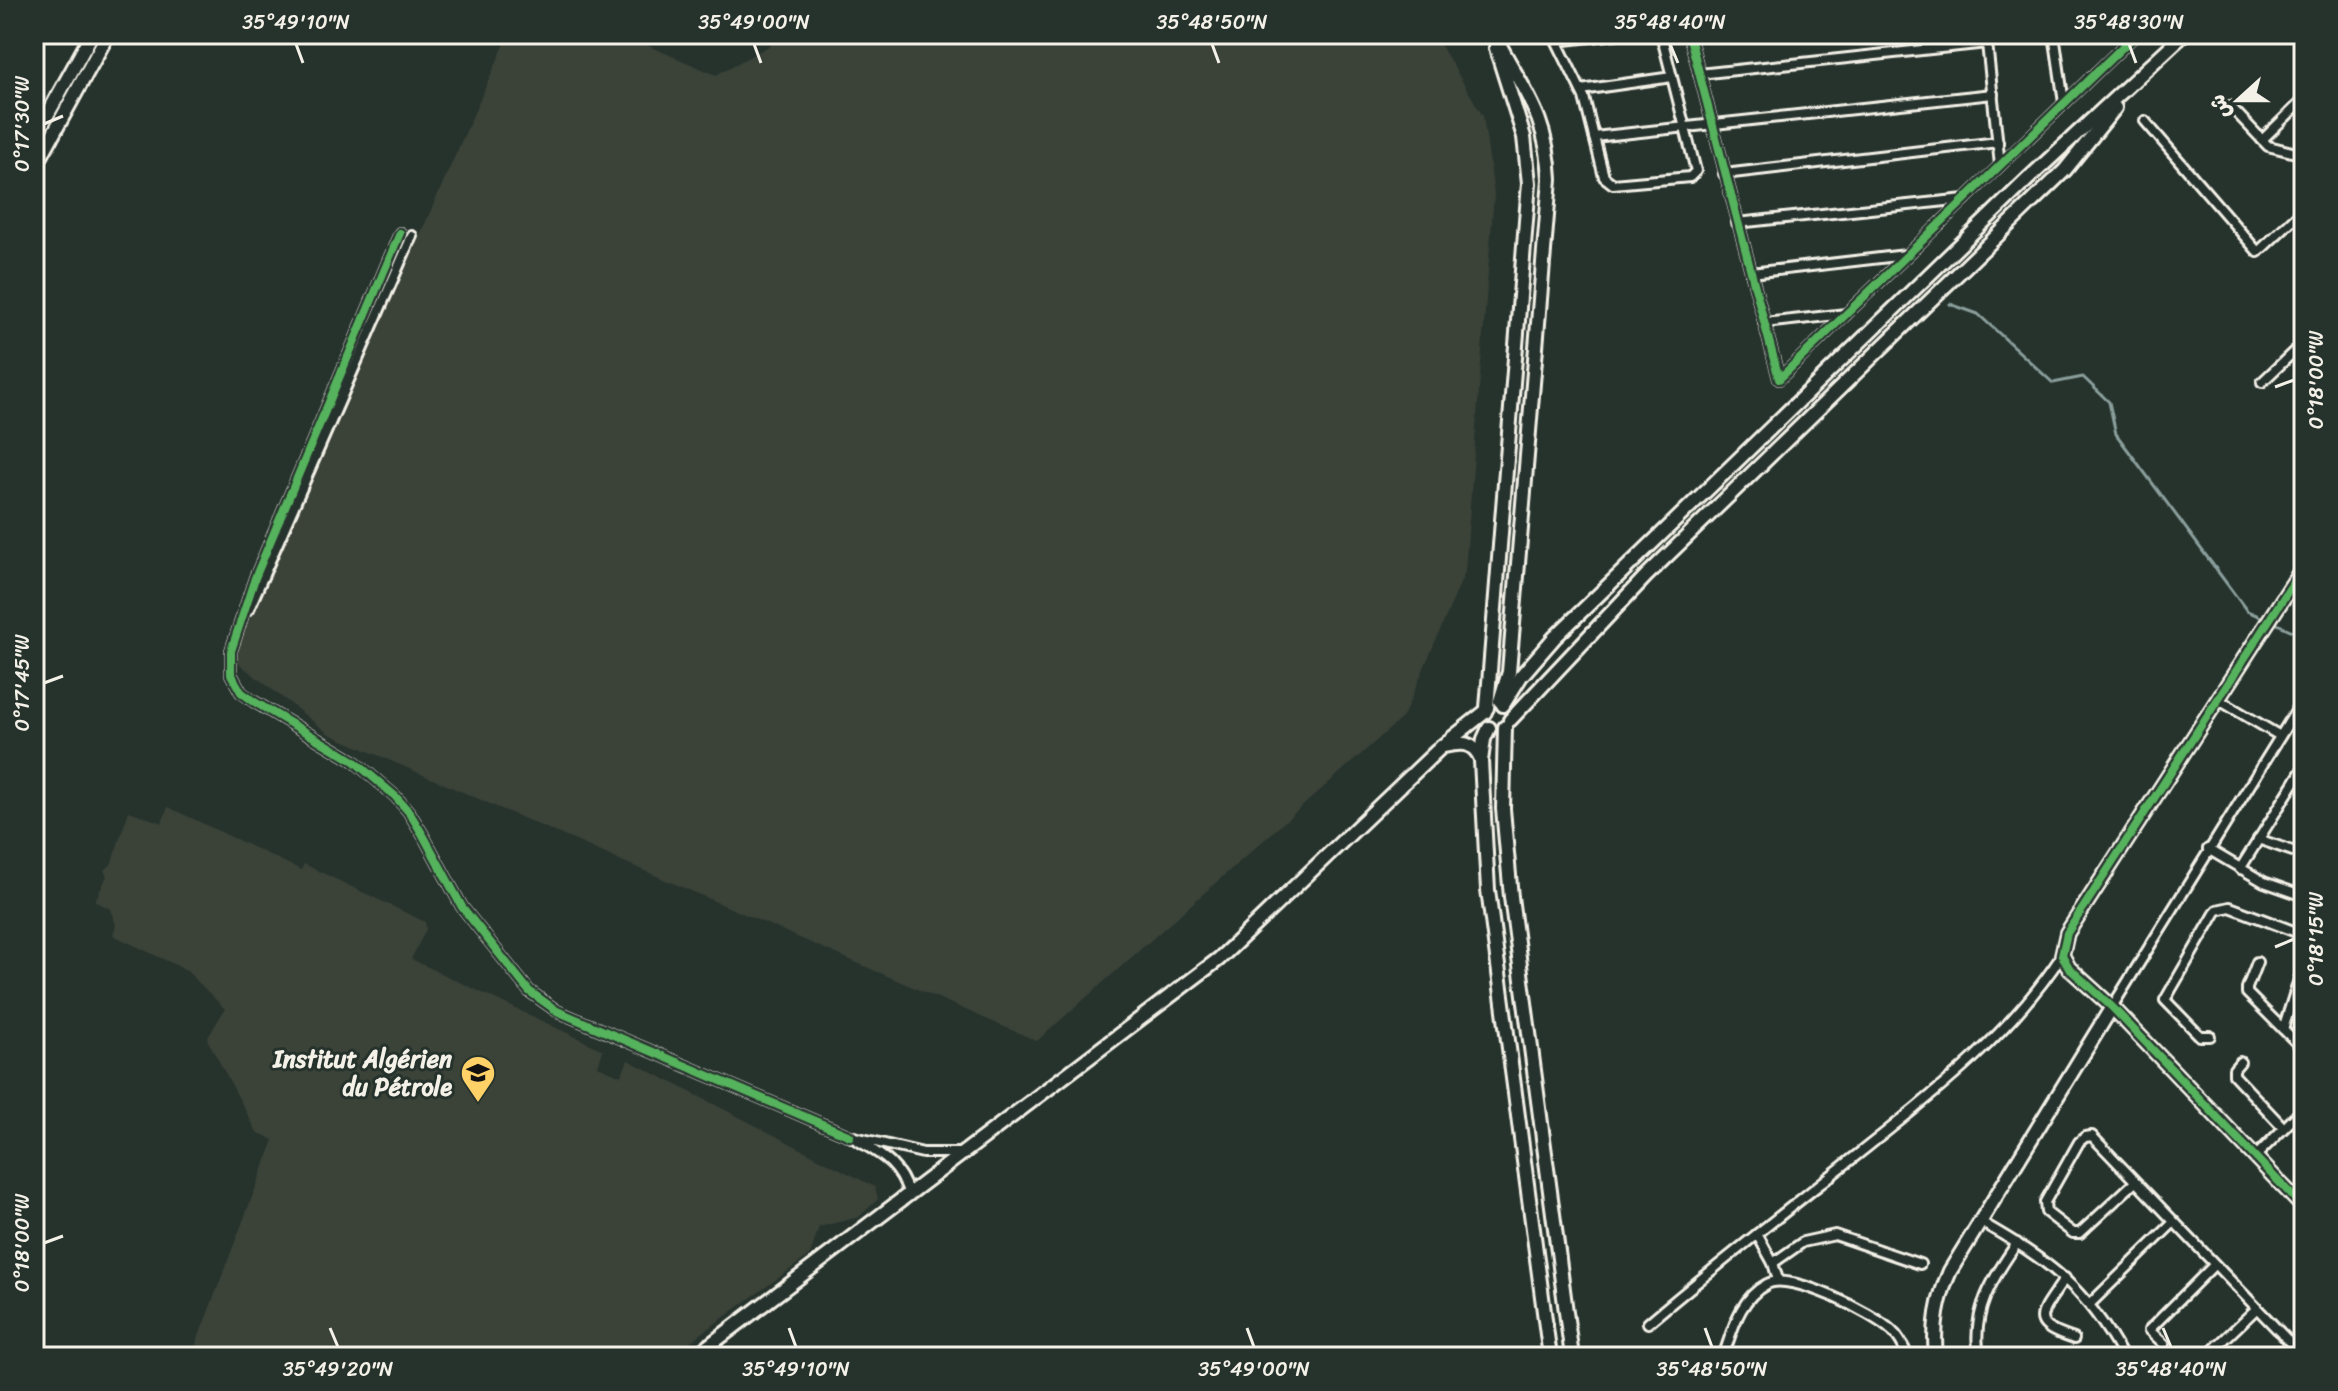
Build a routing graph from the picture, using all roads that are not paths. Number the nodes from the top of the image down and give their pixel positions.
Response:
1 (92, 34) edge
2 (108, 34) edge
3 (1492, 34) edge
4 (1616, 34) edge
5 (1661, 34) edge
6 (1689, 34) edge
7 (2054, 34) edge
8 (2136, 34) edge
9 (2184, 34) edge
10 (2299, 34) edge
11 (1555, 37) edge
12 (1986, 38) edge
13 (2304, 39) edge
14 (1699, 74) junction
15 (1672, 77) junction
16 (2139, 78) junction
17 (1581, 90) junction
18 (1993, 94) junction
19 (2304, 99) edge
20 (2064, 103) junction
21 (2230, 106) dead end
22 (2145, 121) dead end
23 (1711, 125) junction
24 (1685, 128) junction
25 (1594, 137) junction
26 (34, 139) edge
27 (2262, 140) junction
28 (1998, 142) junction
29 (2304, 155) edge
30 (2000, 165) junction
31 (34, 169) edge
32 (1724, 174) junction
33 (1965, 199) junction
34 (2303, 211) edge
35 (1737, 223) junction
36 (400, 233) dead end
37 (412, 236) dead end
38 (1907, 255) junction
39 (1751, 273) junction
40 (1846, 314) junction
41 (1764, 323) junction
42 (2304, 342) edge
43 (2262, 382) dead end
44 (2304, 566) edge
45 (237, 635) junction
46 (2304, 698) edge
47 (2219, 700) junction
48 (1492, 714) junction
49 (1508, 724) junction
50 (2280, 736) junction
51 (1441, 747) junction
52 (1481, 761) junction
53 (2304, 767) edge
54 (2258, 839) junction
55 (2208, 849) junction
56 (2304, 855) edge
57 (2240, 869) junction
58 (2304, 896) edge
59 (2304, 935) edge
60 (2062, 955) junction
61 (2257, 962) dead end
62 (2304, 964) edge
63 (2112, 1007) junction
64 (2283, 1029) junction
65 (2210, 1036) dead end
66 (2304, 1050) edge
67 (2240, 1062) dead end
68 (2304, 1108) edge
69 (2283, 1127) junction
70 (850, 1136) junction
71 (964, 1153) junction
72 (2255, 1157) junction
73 (2134, 1183) junction
74 (909, 1195) junction
75 (2304, 1208) edge
76 (1981, 1222) junction
77 (2173, 1223) junction
78 (1757, 1234) junction
79 (2017, 1243) junction
80 (1773, 1263) junction
81 (1920, 1264) dead end
82 (2214, 1265) junction
83 (2065, 1278) junction
84 (1778, 1280) junction
85 (2090, 1304) junction
86 (2256, 1309) junction
87 (1648, 1323) dead end
88 (2074, 1339) dead end
89 (2164, 1344) dead end
90 (694, 1357) edge
91 (1550, 1357) edge
92 (1572, 1357) edge
93 (1723, 1357) edge
94 (1908, 1357) edge
95 (1936, 1357) edge
96 (1979, 1357) edge
97 (2123, 1357) edge
98 (2206, 1357) edge
99 (2294, 1357) edge

1 - 26 main road
2 - 31 main road
3 - 48 main road
3 - 48 main road
4 - 11 street
5 - 15 street
6 - 14 street
7 - 20 street
8 - 20 street
9 - 16 main road
10 - 13 street
11 - 17 street
12 - 14 street
12 - 18 street
14 - 23 street
15 - 17 street
15 - 24 street
16 - 48 main road
16 - 49 main road
17 - 25 street
18 - 23 street
18 - 28 street
19 - 27 street
20 - 30 street
21 - 27 street
22 - 34 street
23 - 24 street
23 - 32 street
24 - 25 street
24 - 25 street
27 - 29 street
28 - 30 street
28 - 32 street
30 - 33 street
32 - 35 street
33 - 35 street
33 - 38 street
35 - 39 street
36 - 45 street
37 - 45 street
38 - 39 street
38 - 40 street
39 - 41 street
40 - 41 street
40 - 41 street
42 - 43 street
44 - 47 main road
45 - 70 street
46 - 50 street
47 - 50 street
47 - 60 main road
48 - 49 main road
48 - 49 main road
48 - 51 main road
48 - 52 main road
49 - 92 main road
50 - 55 street
51 - 52 main road
51 - 71 main road
52 - 91 main road
53 - 54 street
54 - 56 street
54 - 57 street
55 - 57 street
55 - 63 street
57 - 58 street
59 - 65 street
60 - 63 main road
60 - 78 street
61 - 64 street
62 - 64 street
63 - 72 main road
63 - 76 main road
64 - 66 street
67 - 69 street
68 - 69 street
69 - 72 street
70 - 71 street
70 - 74 street
71 - 74 main road
72 - 75 main road
73 - 73 street
73 - 77 street
74 - 90 main road
76 - 79 street
76 - 95 main road
77 - 82 street
77 - 85 street
78 - 80 street
78 - 87 street
79 - 83 street
79 - 96 street
80 - 81 street
80 - 84 street
82 - 86 street
82 - 89 street
83 - 85 street
83 - 88 street
84 - 93 street
84 - 94 street
85 - 97 street
86 - 98 street
86 - 99 street

